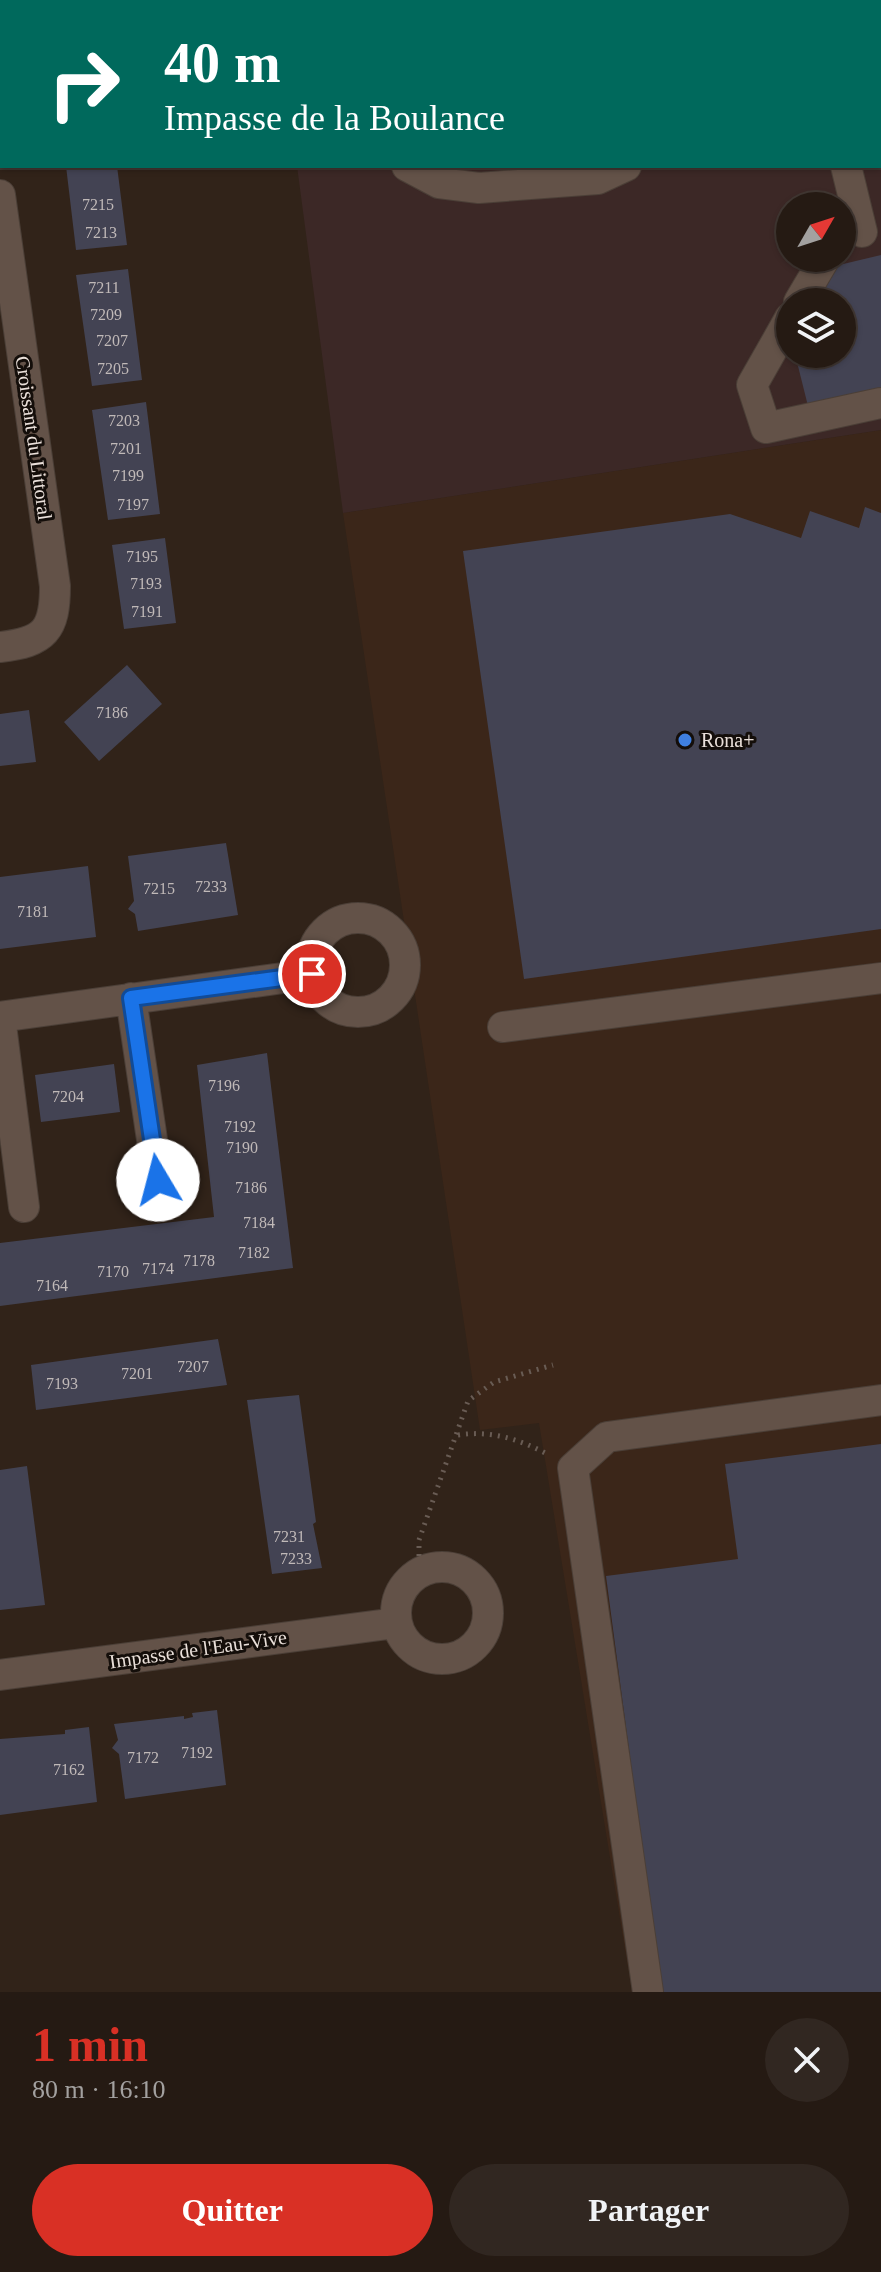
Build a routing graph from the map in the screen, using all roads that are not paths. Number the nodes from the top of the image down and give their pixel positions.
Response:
1 (411, 168) edge
2 (622, 168) edge
3 (846, 168) edge
4 (0, 195) edge
5 (862, 232) edge
6 (776, 343) edge
7 (881, 403) edge
8 (0, 647) edge
9 (312, 974) dead end
10 (881, 978) edge
11 (131, 998) junction
12 (0, 1017) edge
13 (503, 1027) dead end
14 (158, 1180) dead end
15 (24, 1207) dead end
16 (881, 1400) edge
17 (396, 1623) junction
18 (0, 1675) edge
19 (648, 1992) edge

1 - 2 street
3 - 5 street
4 - 8 street, Croissant du Littoral
6 - 7 street
9 - 11 street
10 - 13 street
11 - 12 street
11 - 14 street
12 - 15 street
16 - 19 street
17 - 17 street
17 - 18 street, Impasse de l'Eau-Vive

